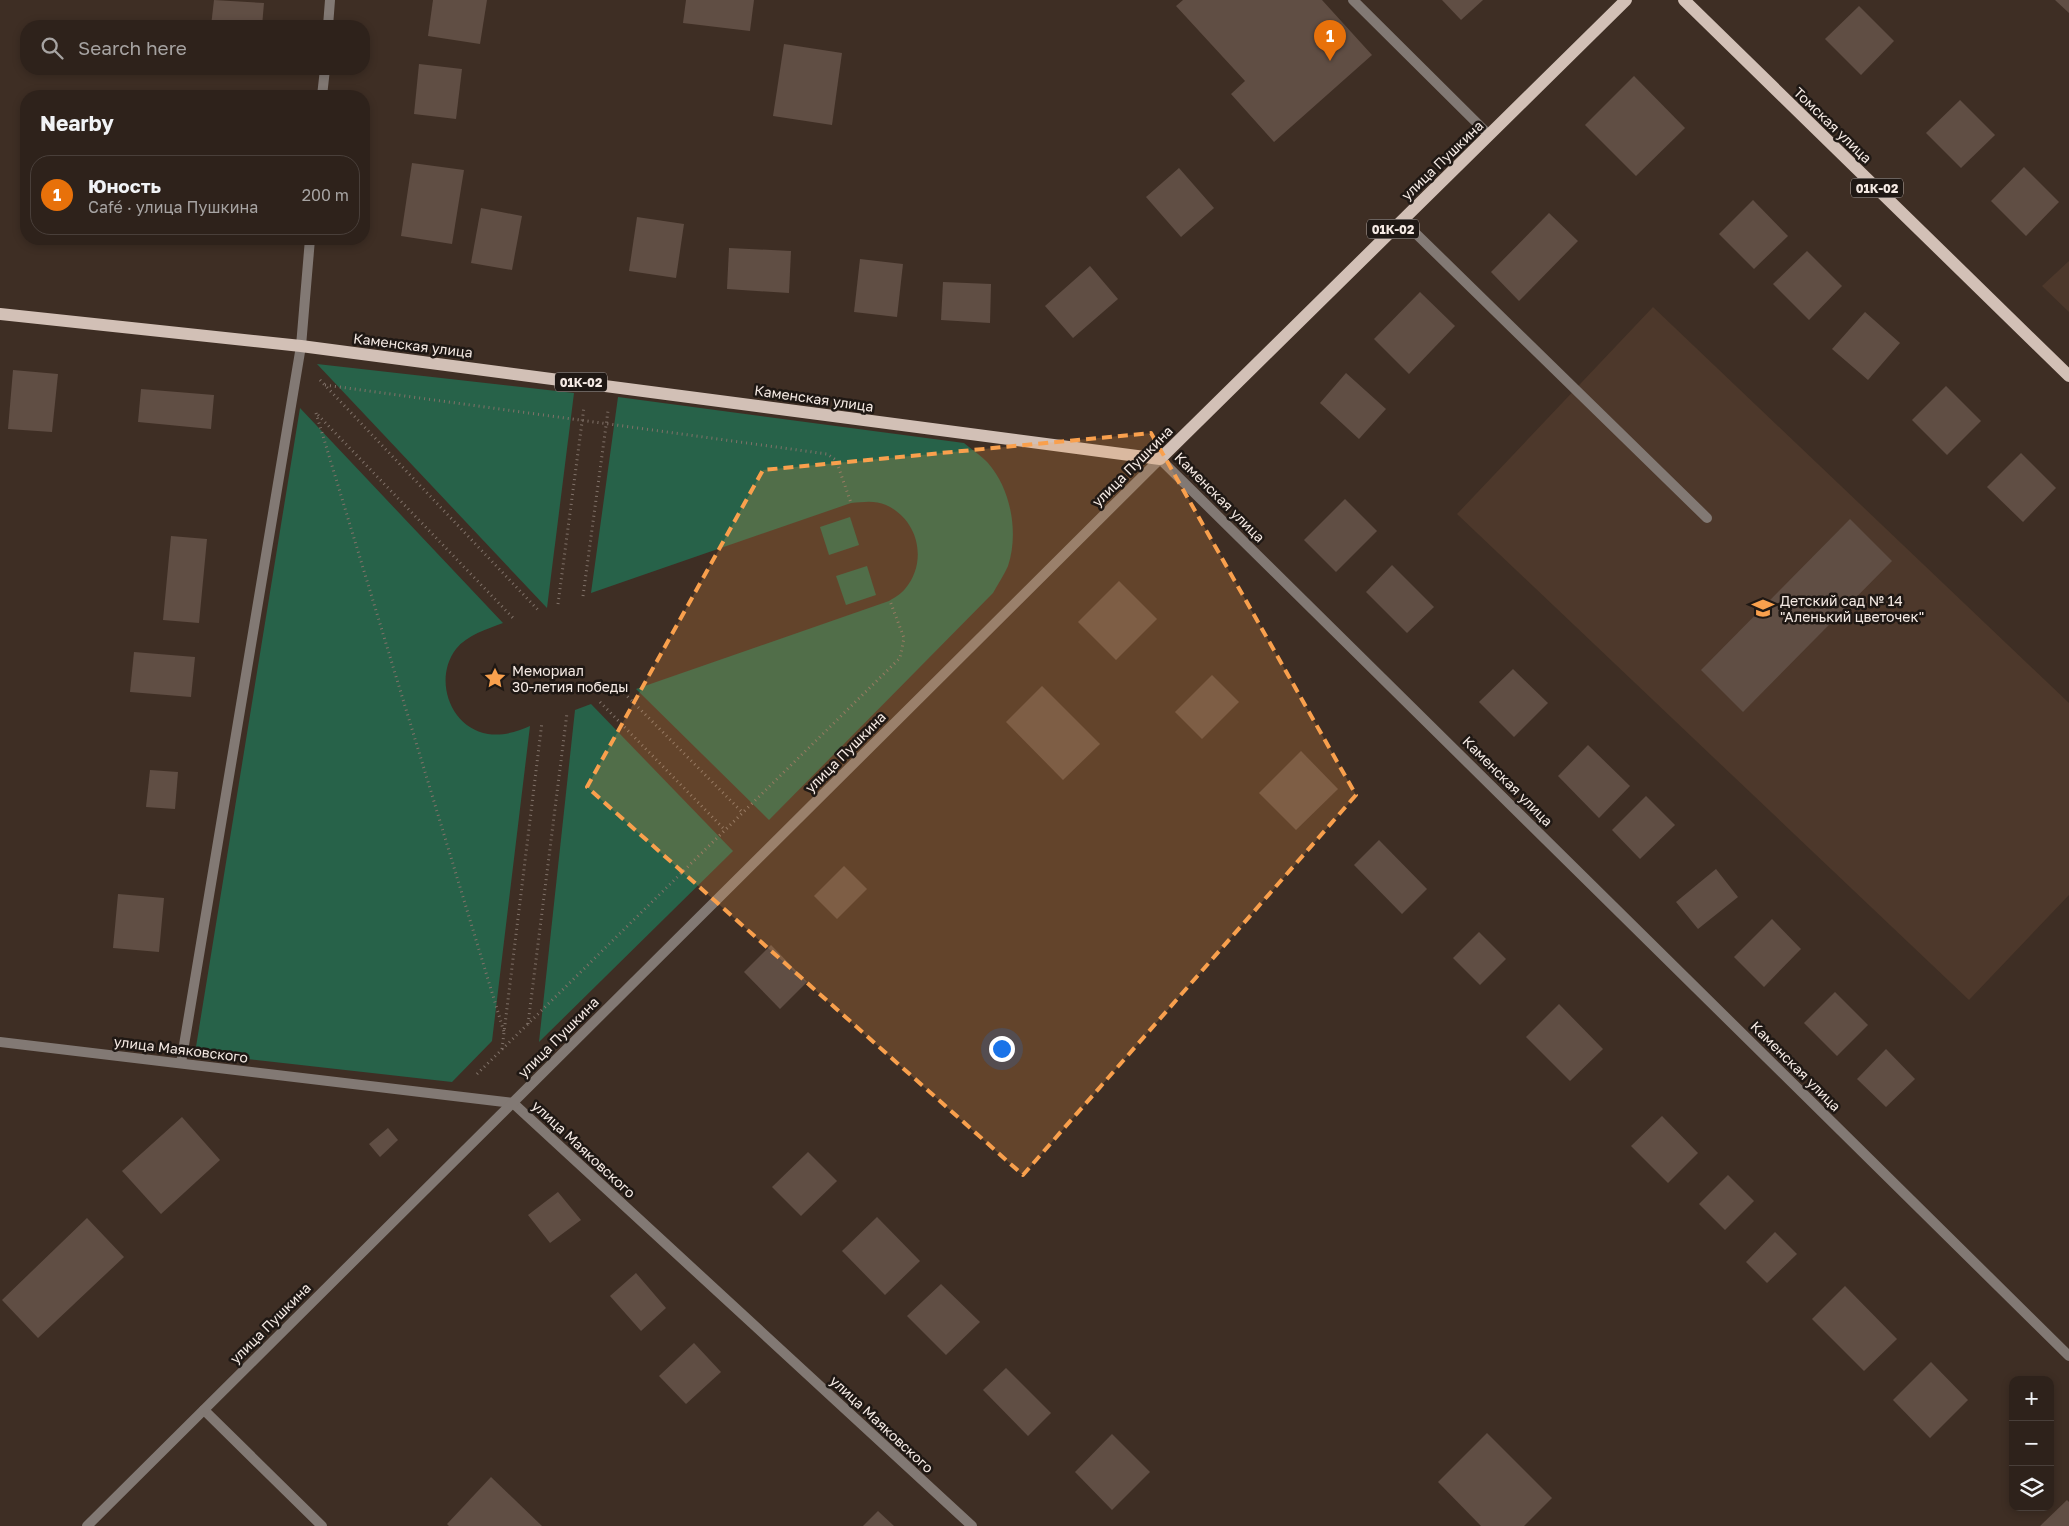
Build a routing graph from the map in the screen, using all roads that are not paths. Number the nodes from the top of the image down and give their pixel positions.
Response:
1 (330, 0) edge
2 (1353, 0) edge
3 (1626, 0) edge
4 (1684, 0) edge
5 (328, 20) edge
6 (324, 75) edge
7 (323, 90) edge
8 (1489, 135) junction
9 (1402, 220) junction
10 (309, 245) edge
11 (0, 314) edge
12 (300, 352) junction
13 (2069, 376) edge
14 (1160, 459) junction
15 (1706, 518) dead end
16 (0, 1042) edge
17 (181, 1063) junction
18 (513, 1102) junction
19 (2069, 1356) edge
20 (204, 1410) junction
21 (86, 1526) edge
22 (322, 1526) edge
23 (972, 1526) edge

1 - 5 street
2 - 8 street
3 - 8 main road, улица Пушкина / 01К-02
4 - 13 main road, Томская улица / 01К-02
6 - 7 street
8 - 9 main road, улица Пушкина / 01К-02
9 - 14 main road, улица Пушкина / 01К-02
9 - 15 street
10 - 12 street
11 - 12 main road, Каменская улица / 01К-02
12 - 14 main road, Каменская улица / 01К-02
12 - 17 street
14 - 18 street, улица Пушкина
14 - 19 street, Каменская улица
16 - 17 street, улица Маяковского
17 - 18 street, улица Маяковского
18 - 20 street, улица Пушкина
18 - 23 street, улица Маяковского
20 - 21 street, улица Пушкина
20 - 22 street

